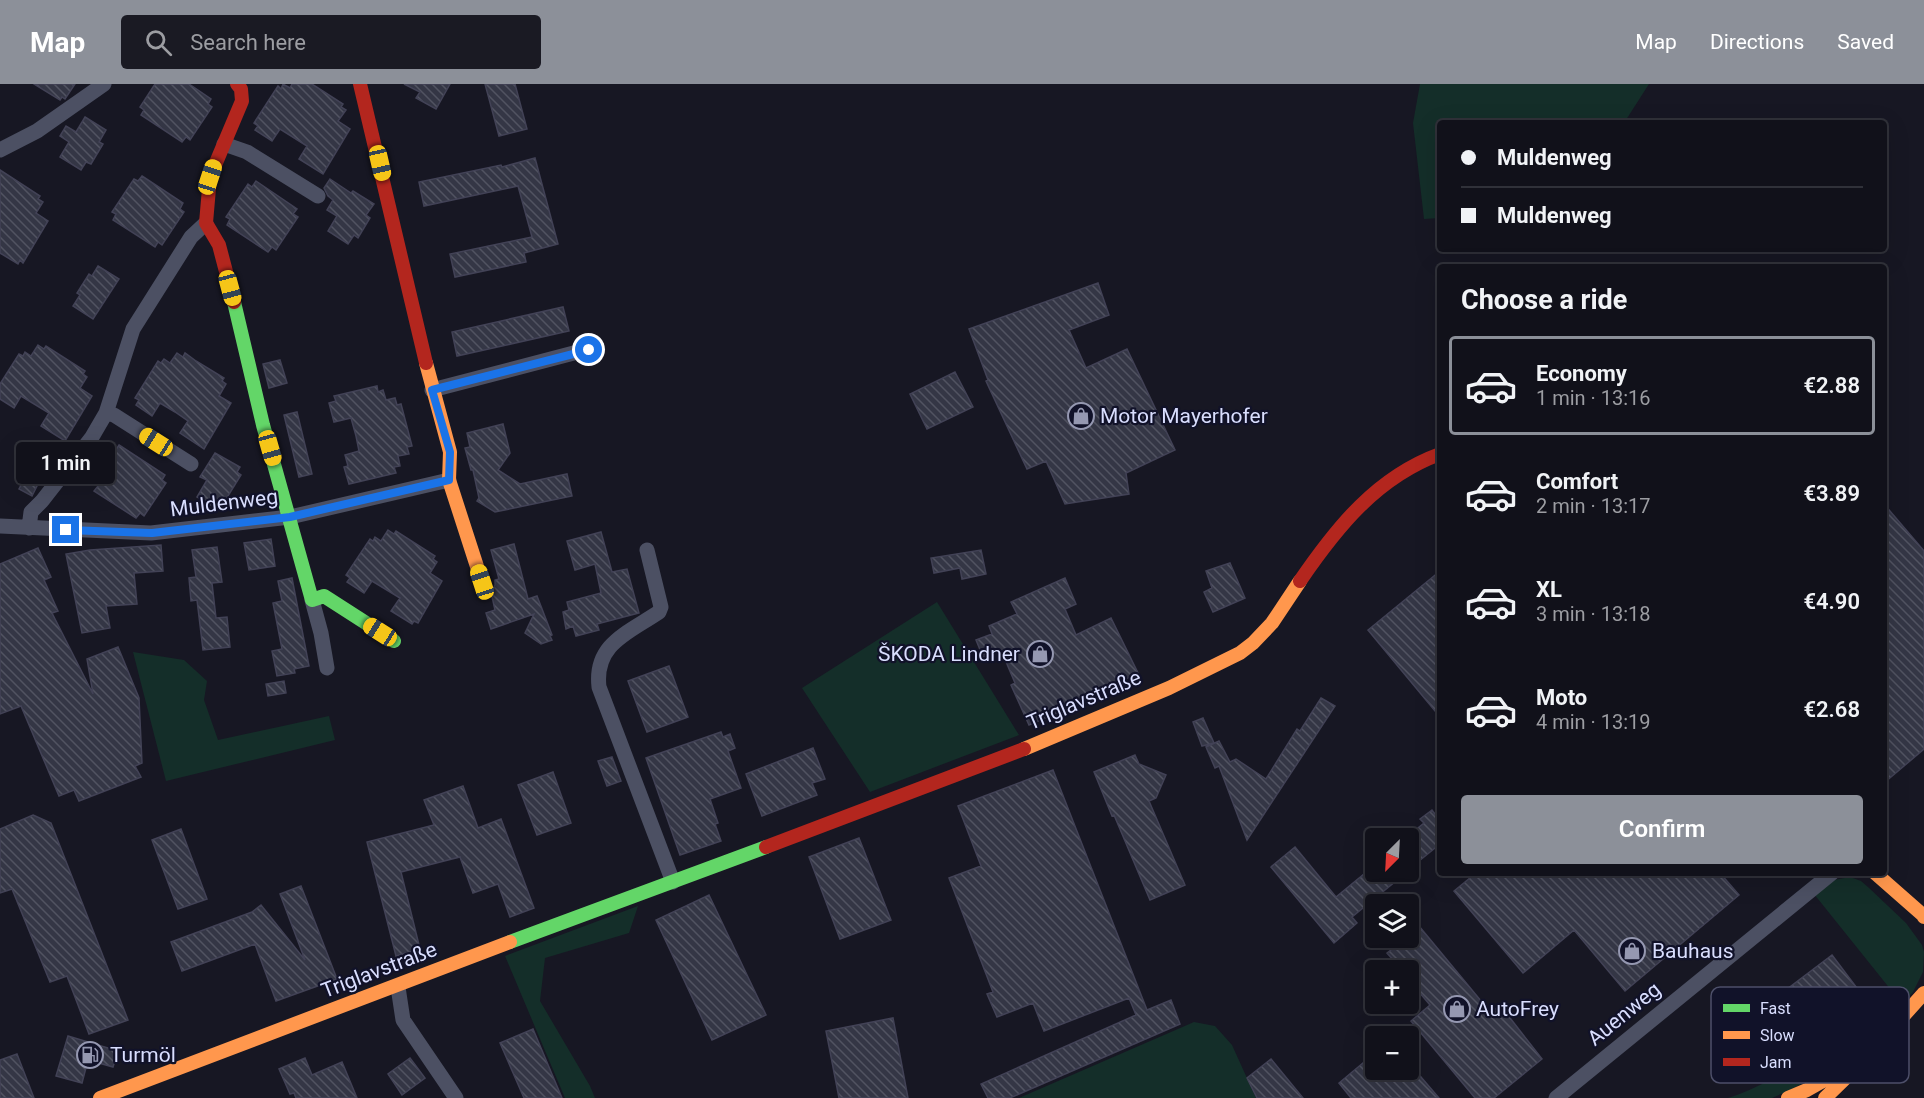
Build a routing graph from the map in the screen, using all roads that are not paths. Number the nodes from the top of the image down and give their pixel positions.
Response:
1 (104, 84) edge
2 (237, 84) edge
3 (360, 84) edge
4 (224, 144) junction
5 (0, 150) edge
6 (318, 196) dead end
7 (206, 223) junction
8 (589, 350) dead end
9 (432, 390) junction
10 (106, 413) junction
11 (1437, 455) edge
12 (191, 464) dead end
13 (449, 480) junction
14 (290, 517) junction
15 (0, 526) edge
16 (29, 528) junction
17 (647, 550) dead end
18 (482, 582) dead end
19 (312, 600) junction
20 (394, 641) dead end
21 (327, 668) dead end
22 (1828, 876) edge
23 (1878, 876) edge
24 (673, 882) junction
25 (1924, 916) edge
26 (1924, 984) edge
27 (398, 987) junction
28 (1921, 997) edge
29 (1909, 1010) edge
30 (1821, 1083) edge
31 (1840, 1083) edge
32 (100, 1098) edge
33 (456, 1098) edge
34 (1556, 1098) edge
35 (1788, 1098) edge
36 (1825, 1098) edge

1 - 5 street
2 - 4 street
3 - 9 street
4 - 6 street
4 - 7 street
7 - 10 street
7 - 14 street
8 - 9 street
9 - 13 street
10 - 12 street
10 - 16 street
11 - 24 street, Triglavstraße
13 - 14 street, Muldenweg
13 - 18 street
14 - 16 street, Muldenweg
14 - 19 street
15 - 16 street, Muldenweg
17 - 24 street
19 - 20 street
19 - 21 street
22 - 34 street, Auenweg
23 - 25 street
24 - 27 street, Triglavstraße
26 - 28 street
27 - 32 street, Triglavstraße
27 - 33 street
28 - 29 street
30 - 35 street
31 - 36 street

